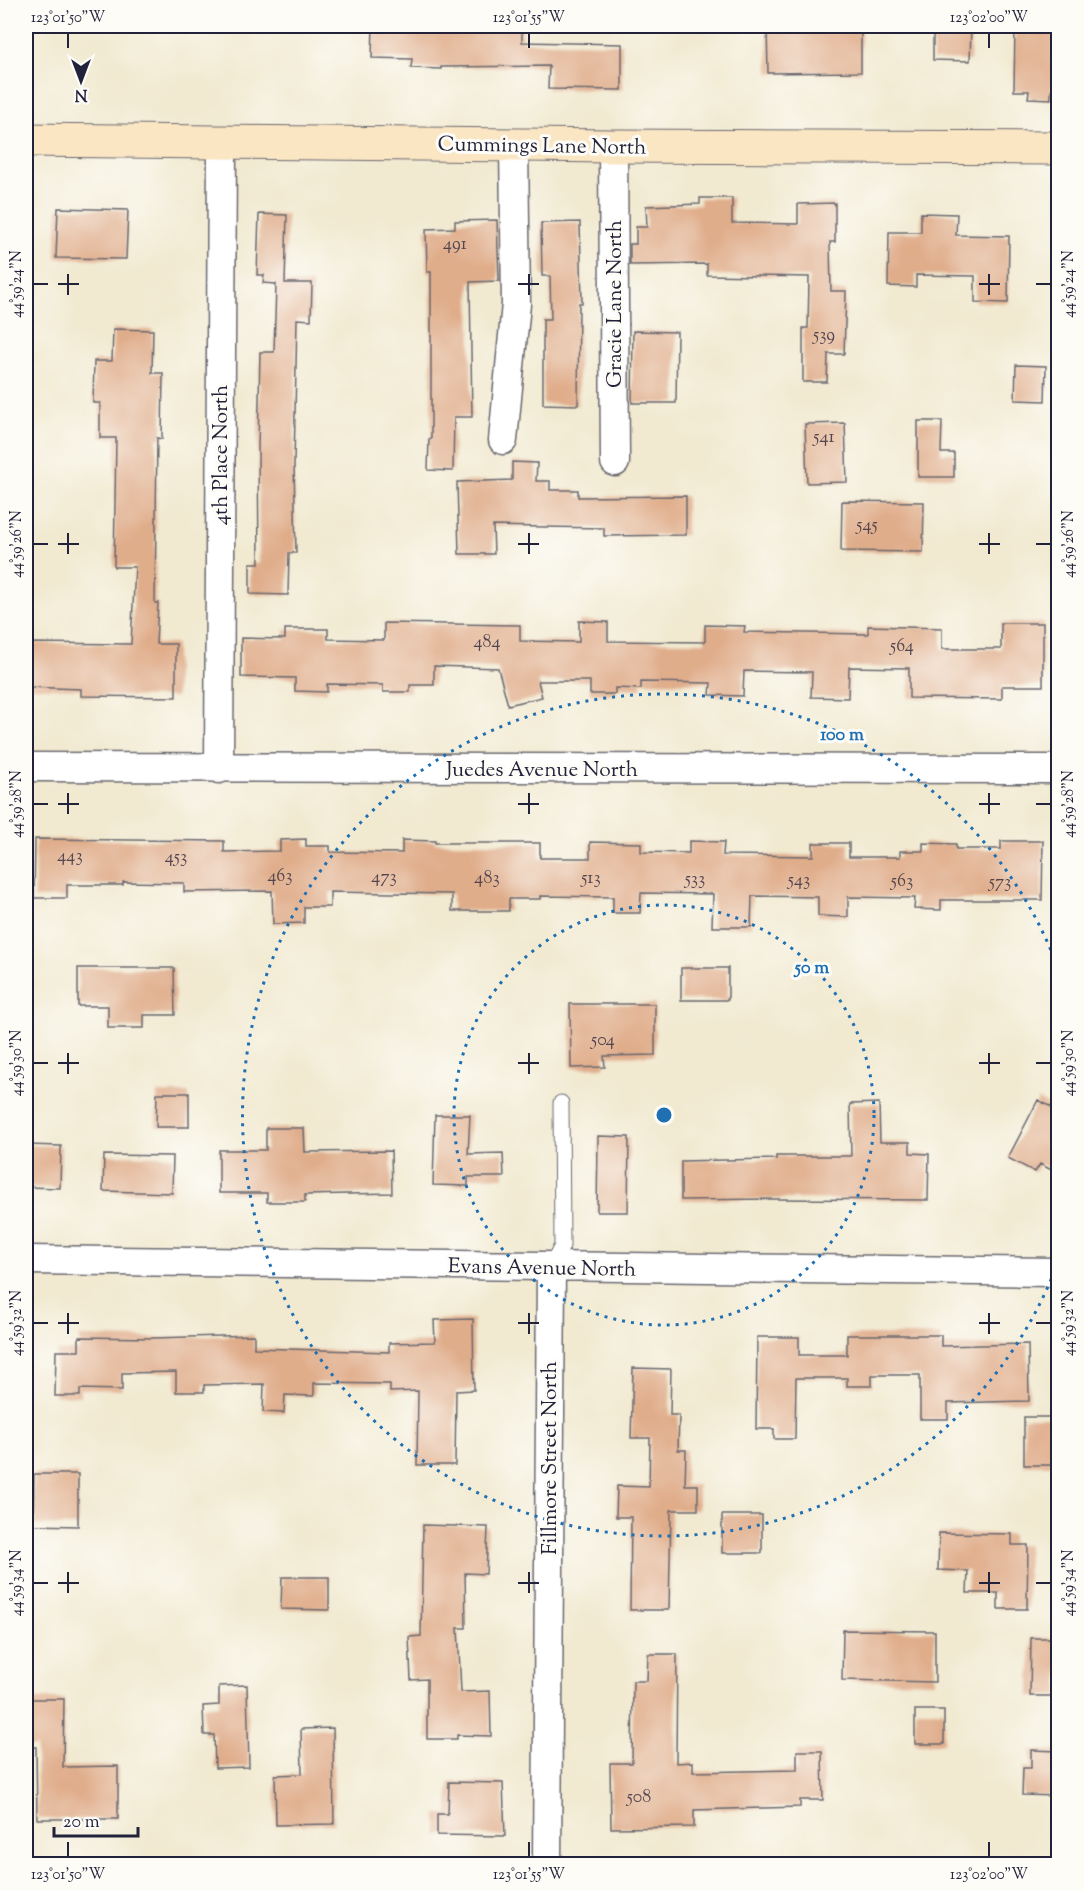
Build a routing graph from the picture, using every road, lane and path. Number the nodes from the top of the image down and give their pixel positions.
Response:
1 (26, 140) edge
2 (222, 142) junction
3 (514, 144) junction
4 (613, 146) junction
5 (1059, 147) edge
6 (503, 440) dead end
7 (615, 462) dead end
8 (26, 767) edge
9 (219, 769) junction
10 (1059, 769) edge
11 (561, 1103) dead end
12 (26, 1260) edge
13 (550, 1267) junction
14 (1059, 1272) edge
15 (547, 1864) edge

1 - 2 street, Cummings Lane North
2 - 3 street, Cummings Lane North
2 - 9 street, 4th Place North
3 - 4 street, Cummings Lane North
3 - 6 street
4 - 5 street, Cummings Lane North
4 - 7 street, Gracie Lane North
8 - 9 street, Juedes Avenue North
9 - 10 street, Juedes Avenue North
11 - 13 lane
12 - 13 street, Evans Avenue North
13 - 14 street, Evans Avenue North
13 - 15 street, Fillmore Street North

